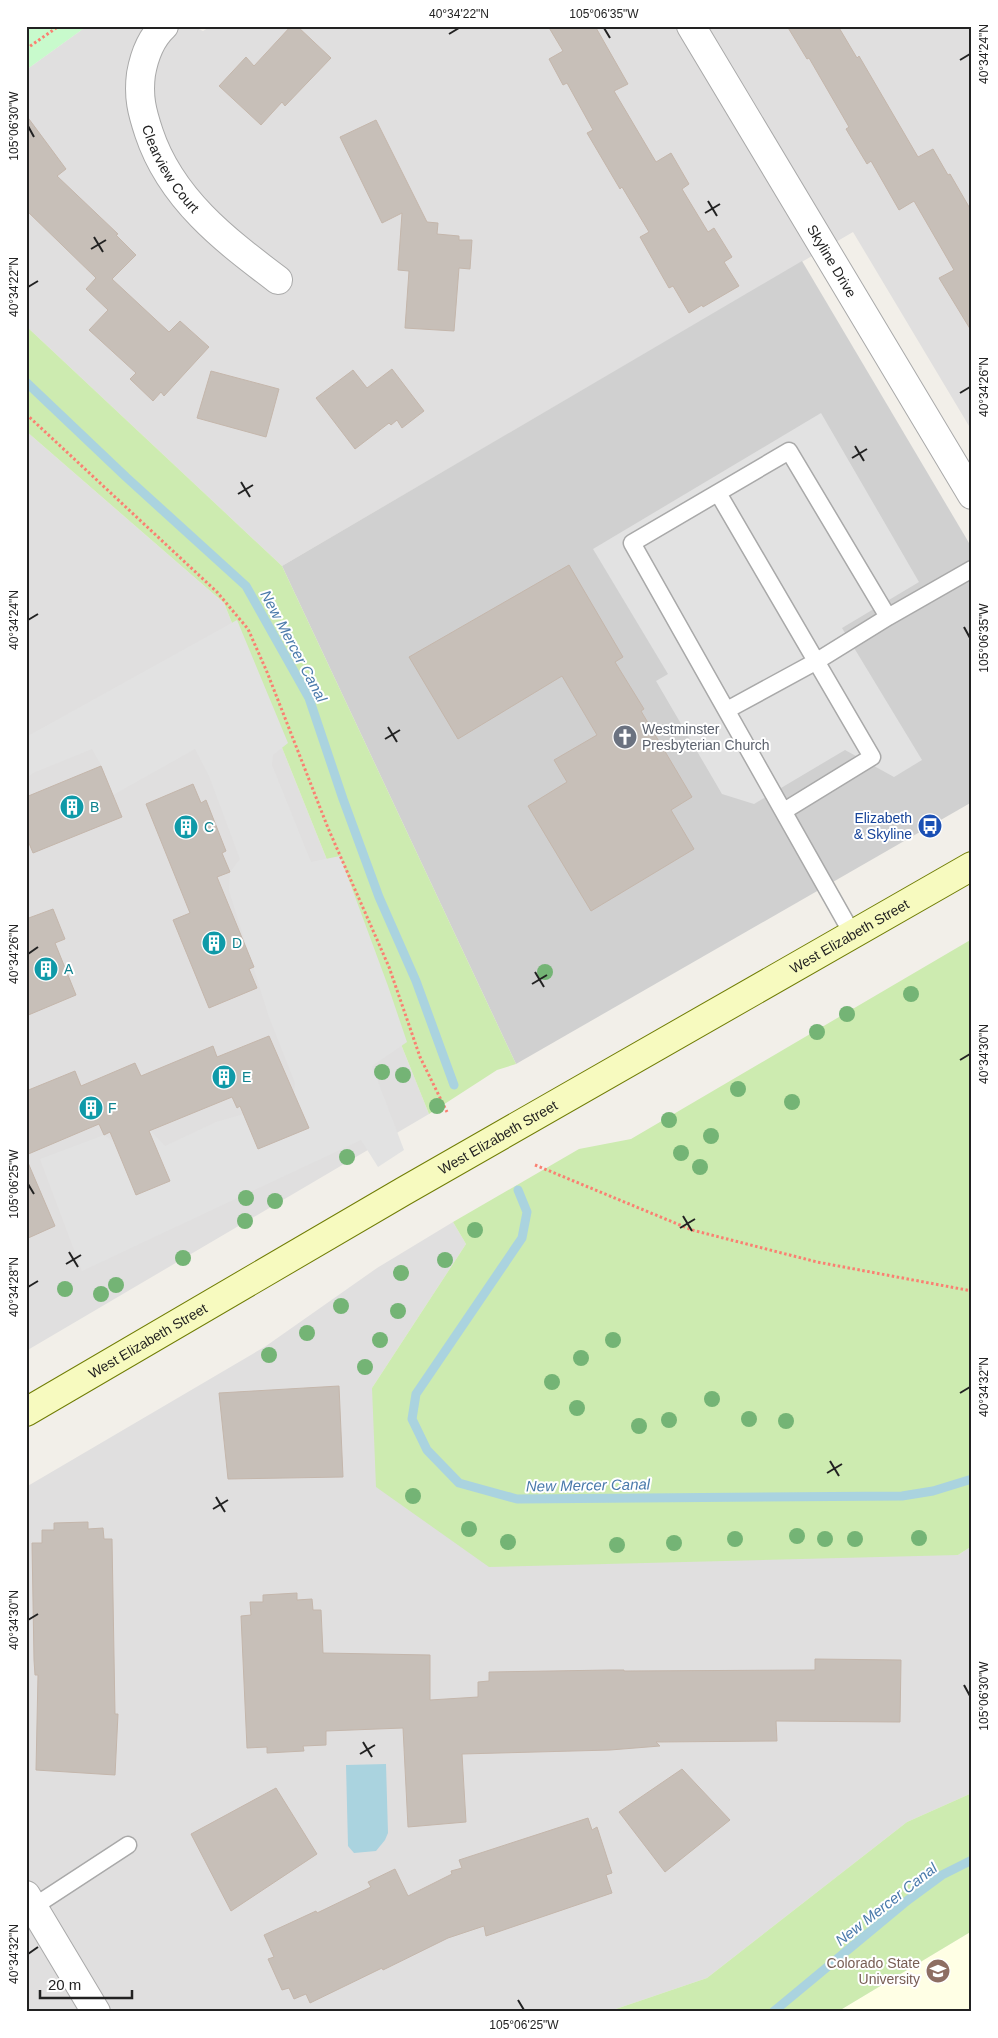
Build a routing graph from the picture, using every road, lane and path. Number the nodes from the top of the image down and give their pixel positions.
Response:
1 (59, 26) edge
2 (164, 26) edge
3 (691, 26) edge
4 (26, 49) edge
5 (278, 280) dead end
6 (26, 414) edge
7 (718, 493) junction
8 (972, 495) edge
9 (972, 569) edge
10 (888, 617) junction
11 (817, 661) junction
12 (727, 710) junction
13 (784, 811) junction
14 (972, 866) edge
15 (853, 935) junction
16 (446, 1112) dead end
17 (535, 1165) dead end
18 (972, 1291) edge
19 (26, 1412) edge
20 (128, 1844) dead end
21 (29, 1904) edge
22 (96, 2012) edge

1 - 4 path
2 - 5 street, Clearview Court
3 - 8 street, Skyline Drive
6 - 16 path
7 - 10 lane
7 - 11 lane
7 - 12 lane
9 - 10 lane
10 - 11 lane
11 - 12 lane
11 - 13 lane
12 - 13 lane
13 - 15 lane
14 - 15 main road, West Elizabeth Street
15 - 19 main road, West Elizabeth Street
17 - 18 path
20 - 21 lane
21 - 22 street

